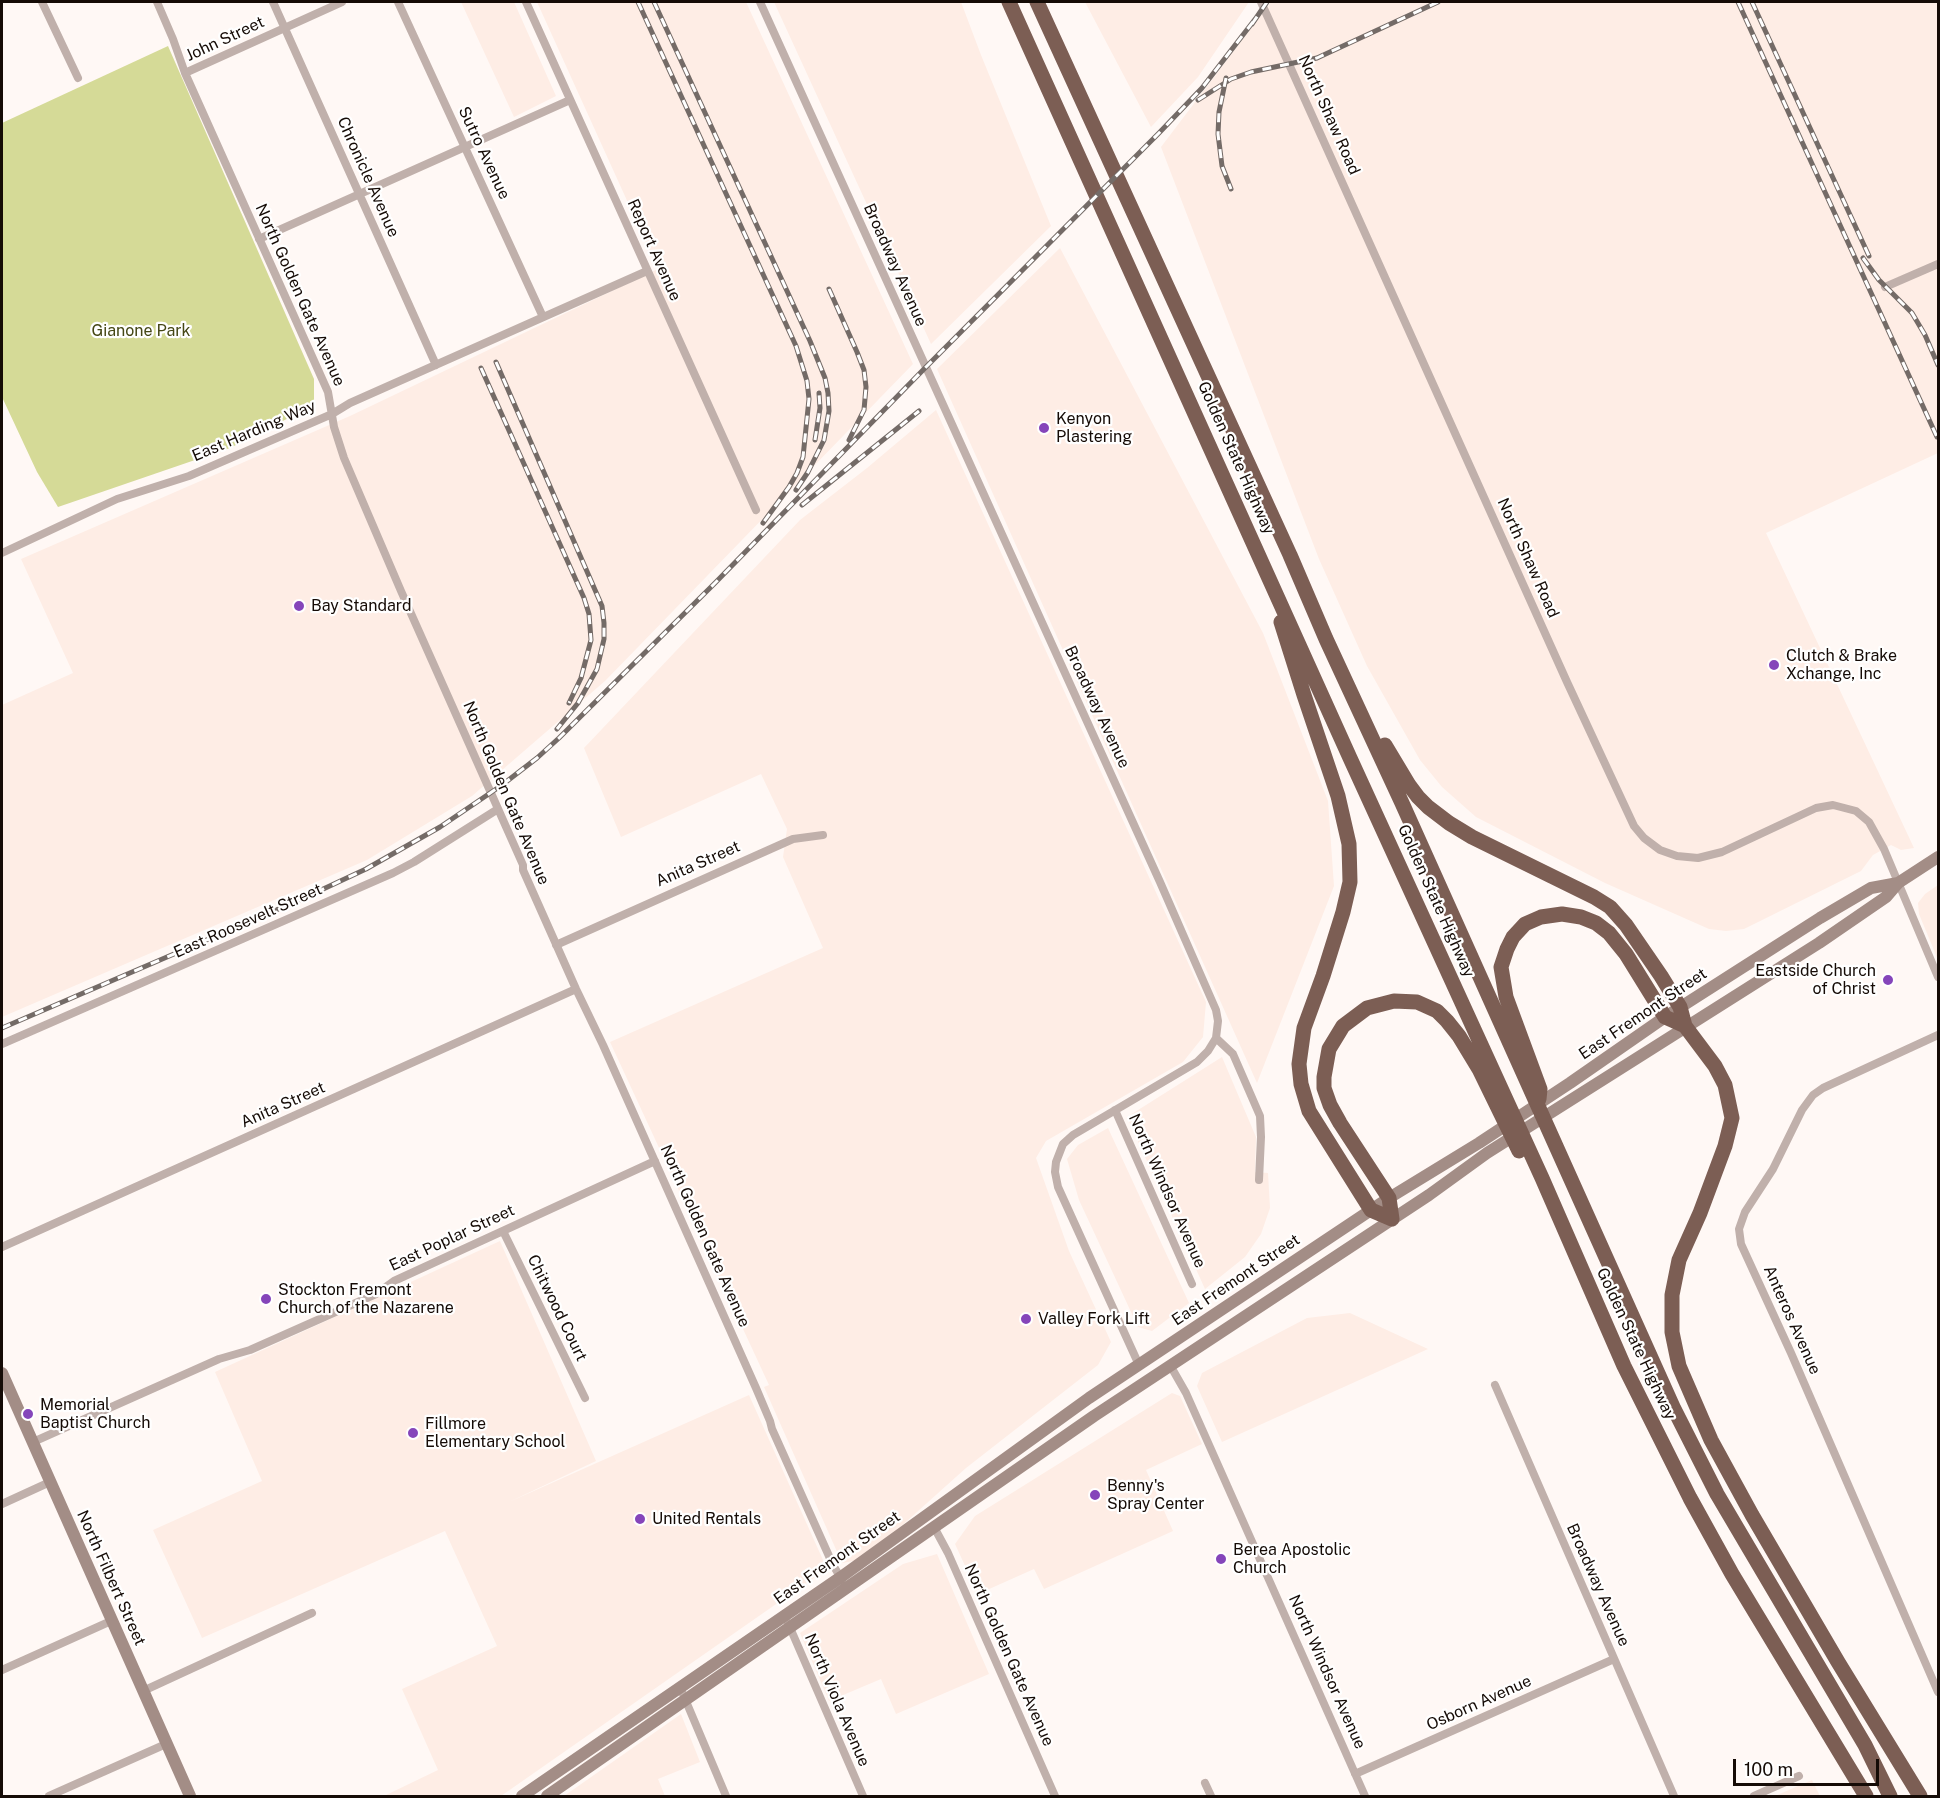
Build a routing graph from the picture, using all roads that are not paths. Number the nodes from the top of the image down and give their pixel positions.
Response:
1 (42, 2) edge
2 (157, 2) edge
3 (273, 2) edge
4 (342, 2) edge
5 (398, 2) edge
6 (526, 2) edge
7 (760, 2) edge
8 (1009, 2) edge
9 (1037, 2) edge
10 (1261, 2) edge
11 (285, 28) junction
12 (185, 74) junction
13 (78, 78) dead end
14 (570, 100) junction
15 (465, 147) junction
16 (360, 195) junction
17 (259, 239) junction
18 (1938, 264) edge
19 (647, 271) junction
20 (1885, 287) dead end
21 (543, 317) junction
22 (436, 365) junction
23 (332, 414) junction
24 (756, 510) dead end
25 (2, 553) edge
26 (1262, 559) junction
27 (1326, 639) junction
28 (498, 809) junction
29 (823, 835) dead end
30 (1938, 857) edge
31 (1898, 883) junction
32 (556, 945) junction
33 (1938, 977) edge
34 (576, 989) junction
35 (1680, 1007) junction
36 (1665, 1017) junction
37 (1685, 1026) junction
38 (1938, 1035) edge
39 (1216, 1038) junction
40 (2, 1044) edge
41 (1538, 1108) junction
42 (1115, 1110) junction
43 (1483, 1148) junction
44 (655, 1161) junction
45 (1542, 1178) junction
46 (1259, 1180) dead end
47 (1389, 1198) junction
48 (1371, 1210) junction
49 (1392, 1219) junction
50 (503, 1230) junction
51 (2, 1248) edge
52 (1192, 1284) dead end
53 (1161, 1350) junction
54 (1139, 1365) junction
55 (1170, 1365) junction
56 (2, 1373) edge
57 (1495, 1385) dead end
58 (585, 1398) dead end
59 (33, 1442) junction
60 (51, 1482) junction
61 (2, 1504) edge
62 (934, 1527) junction
63 (844, 1582) junction
64 (312, 1612) dead end
65 (785, 1615) junction
66 (111, 1621) junction
67 (790, 1628) junction
68 (1614, 1659) junction
69 (2, 1670) edge
70 (680, 1687) junction
71 (142, 1691) junction
72 (1938, 1692) edge
73 (685, 1700) junction
74 (166, 1744) junction
75 (1836, 1747) junction
76 (1355, 1774) junction
77 (1799, 1776) dead end
78 (1205, 1783) dead end
79 (49, 1797) edge
80 (190, 1797) edge
81 (522, 1797) edge
82 (547, 1797) edge
83 (726, 1797) edge
84 (863, 1797) edge
85 (1055, 1797) edge
86 (1211, 1797) edge
87 (1365, 1797) edge
88 (1674, 1797) edge
89 (1754, 1797) edge
90 (1855, 1797) edge
91 (1866, 1797) edge
92 (1890, 1797) edge
93 (1920, 1797) edge

1 - 13 street
2 - 12 street, North Golden Gate Avenue
3 - 11 street, Chronicle Avenue
4 - 11 street, John Street
5 - 15 street, Sutro Avenue
6 - 14 street, Report Avenue
7 - 39 street, Broadway Avenue
8 - 26 highway, Golden State Highway
9 - 27 highway, Golden State Highway
10 - 31 street, North Shaw Road
11 - 12 street, John Street
11 - 16 street, Chronicle Avenue
12 - 17 street, North Golden Gate Avenue
14 - 15 street
14 - 19 street, Report Avenue
15 - 16 street
15 - 21 street, Sutro Avenue
16 - 17 street
16 - 22 street, Chronicle Avenue
17 - 23 street, North Golden Gate Avenue
18 - 20 street
19 - 21 street, East Harding Way
19 - 24 street, Report Avenue
21 - 22 street, East Harding Way
22 - 23 street, East Harding Way
23 - 25 street, East Harding Way
23 - 28 street, North Golden Gate Avenue
26 - 45 highway, Golden State Highway
26 - 48 highway
27 - 35 highway
27 - 41 highway, Golden State Highway
28 - 32 street, North Golden Gate Avenue
28 - 40 street, East Roosevelt Street
29 - 32 street, Anita Street
30 - 31 main road, East Fremont Street
31 - 33 street, North Shaw Road
31 - 35 main road, East Fremont Street
31 - 37 main road, East Fremont Street
32 - 34 street, North Golden Gate Avenue
34 - 44 street, North Golden Gate Avenue
34 - 51 street, Anita Street
35 - 36 main road, East Fremont Street
35 - 37 highway
36 - 37 highway
36 - 41 highway
36 - 43 main road, East Fremont Street
37 - 43 main road, East Fremont Street
37 - 93 highway
38 - 72 street, Anteros Avenue
39 - 42 street
39 - 46 street
41 - 92 highway, Golden State Highway
42 - 52 street, North Windsor Avenue
42 - 54 street
43 - 47 main road, East Fremont Street
43 - 49 main road, East Fremont Street
44 - 50 street, East Poplar Street
44 - 63 street, North Golden Gate Avenue
45 - 47 highway
45 - 75 highway, Golden State Highway
47 - 48 main road, East Fremont Street
47 - 49 highway
48 - 49 highway
48 - 53 main road, East Fremont Street
49 - 55 main road, East Fremont Street
50 - 58 street, Chitwood Court
50 - 59 street, East Poplar Street
53 - 54 main road, East Fremont Street
53 - 55 main road
54 - 63 main road, East Fremont Street
55 - 62 main road, East Fremont Street
55 - 76 street, North Windsor Avenue
56 - 59 main road, North Filbert Street
57 - 68 street, Broadway Avenue
59 - 60 main road, North Filbert Street
60 - 61 street
60 - 66 main road, North Filbert Street
62 - 63 main road, East Fremont Street
62 - 85 street, North Golden Gate Avenue
63 - 65 main road, East Fremont Street
63 - 67 main road, East Fremont Street
64 - 71 street
65 - 67 street, North Viola Avenue
65 - 70 main road, East Fremont Street
66 - 69 street
66 - 71 main road, North Filbert Street
67 - 73 main road, East Fremont Street
67 - 84 street, North Viola Avenue
68 - 76 street, Osborn Avenue
68 - 88 street, Broadway Avenue
70 - 73 street
70 - 81 main road, East Fremont Street
71 - 74 main road, North Filbert Street
73 - 82 main road, East Fremont Street
73 - 83 street
74 - 79 street
74 - 80 main road, North Filbert Street
75 - 90 highway
75 - 91 highway, Golden State Highway
76 - 87 street, North Windsor Avenue
77 - 89 street
78 - 86 street

